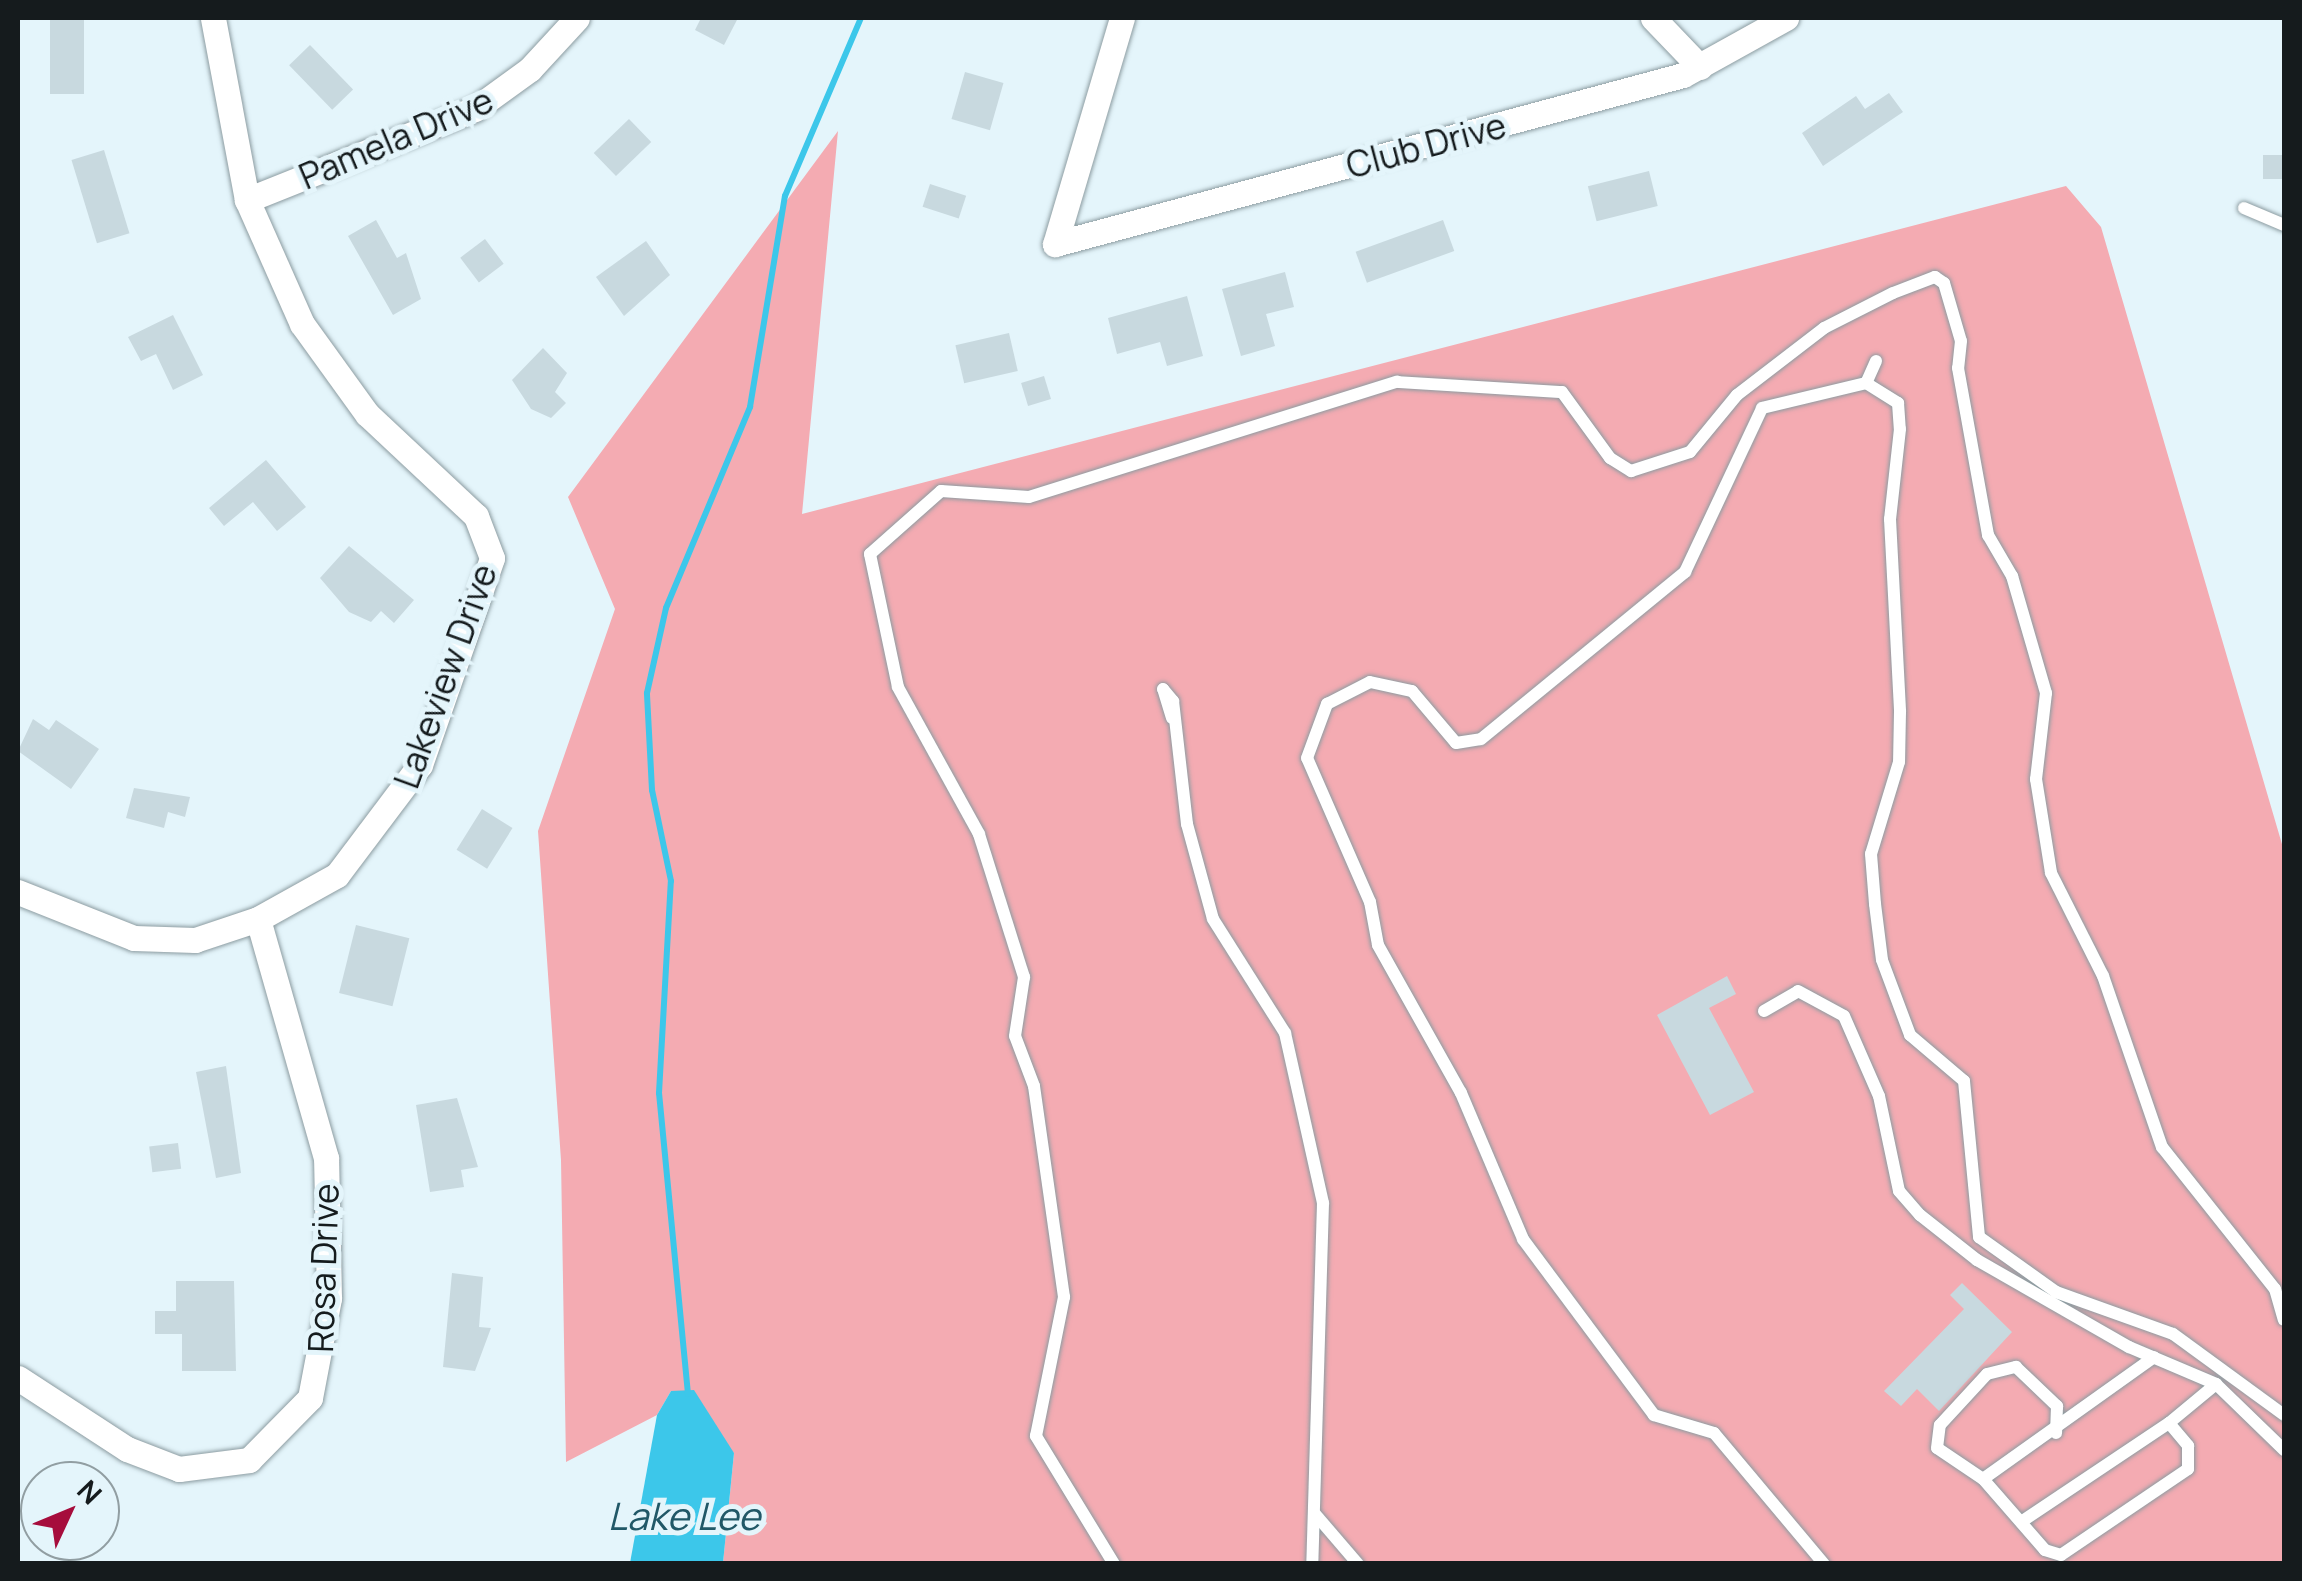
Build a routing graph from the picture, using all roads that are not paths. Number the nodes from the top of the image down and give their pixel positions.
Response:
1 (213, 18) edge
2 (577, 18) edge
3 (1122, 18) edge
4 (1652, 18) edge
5 (1786, 18) edge
6 (1700, 67) junction
7 (248, 200) junction
8 (2244, 208) dead end
9 (2284, 225) edge
10 (1876, 361) dead end
11 (1866, 383) junction
12 (1172, 718) dead end
13 (18, 892) edge
14 (258, 919) junction
15 (1764, 1010) dead end
16 (2284, 1320) edge
17 (2154, 1358) junction
18 (18, 1378) edge
19 (2216, 1384) junction
20 (2284, 1415) edge
21 (2168, 1422) junction
22 (2056, 1433) junction
23 (2284, 1450) edge
24 (1983, 1479) junction
25 (1315, 1514) junction
26 (2021, 1522) junction
27 (2045, 1557) edge
28 (1114, 1564) edge
29 (1312, 1564) edge
30 (1358, 1564) edge
31 (1824, 1564) edge

1 - 7 street, Lakeview Drive
2 - 7 street, Pamela Drive
3 - 6 street, Club Drive
4 - 6 street
5 - 6 street, Club Drive
7 - 14 street, Lakeview Drive
8 - 9 lane
10 - 11 lane
11 - 20 lane
11 - 31 lane
12 - 25 lane
13 - 14 street, Lakeview Drive
14 - 18 street, Rosa Drive
15 - 17 lane
16 - 28 lane
17 - 19 lane
17 - 22 lane
19 - 21 lane
19 - 23 lane
21 - 26 lane
21 - 27 lane
22 - 24 lane
22 - 24 lane
24 - 26 lane
25 - 29 lane
25 - 30 lane
26 - 27 lane

